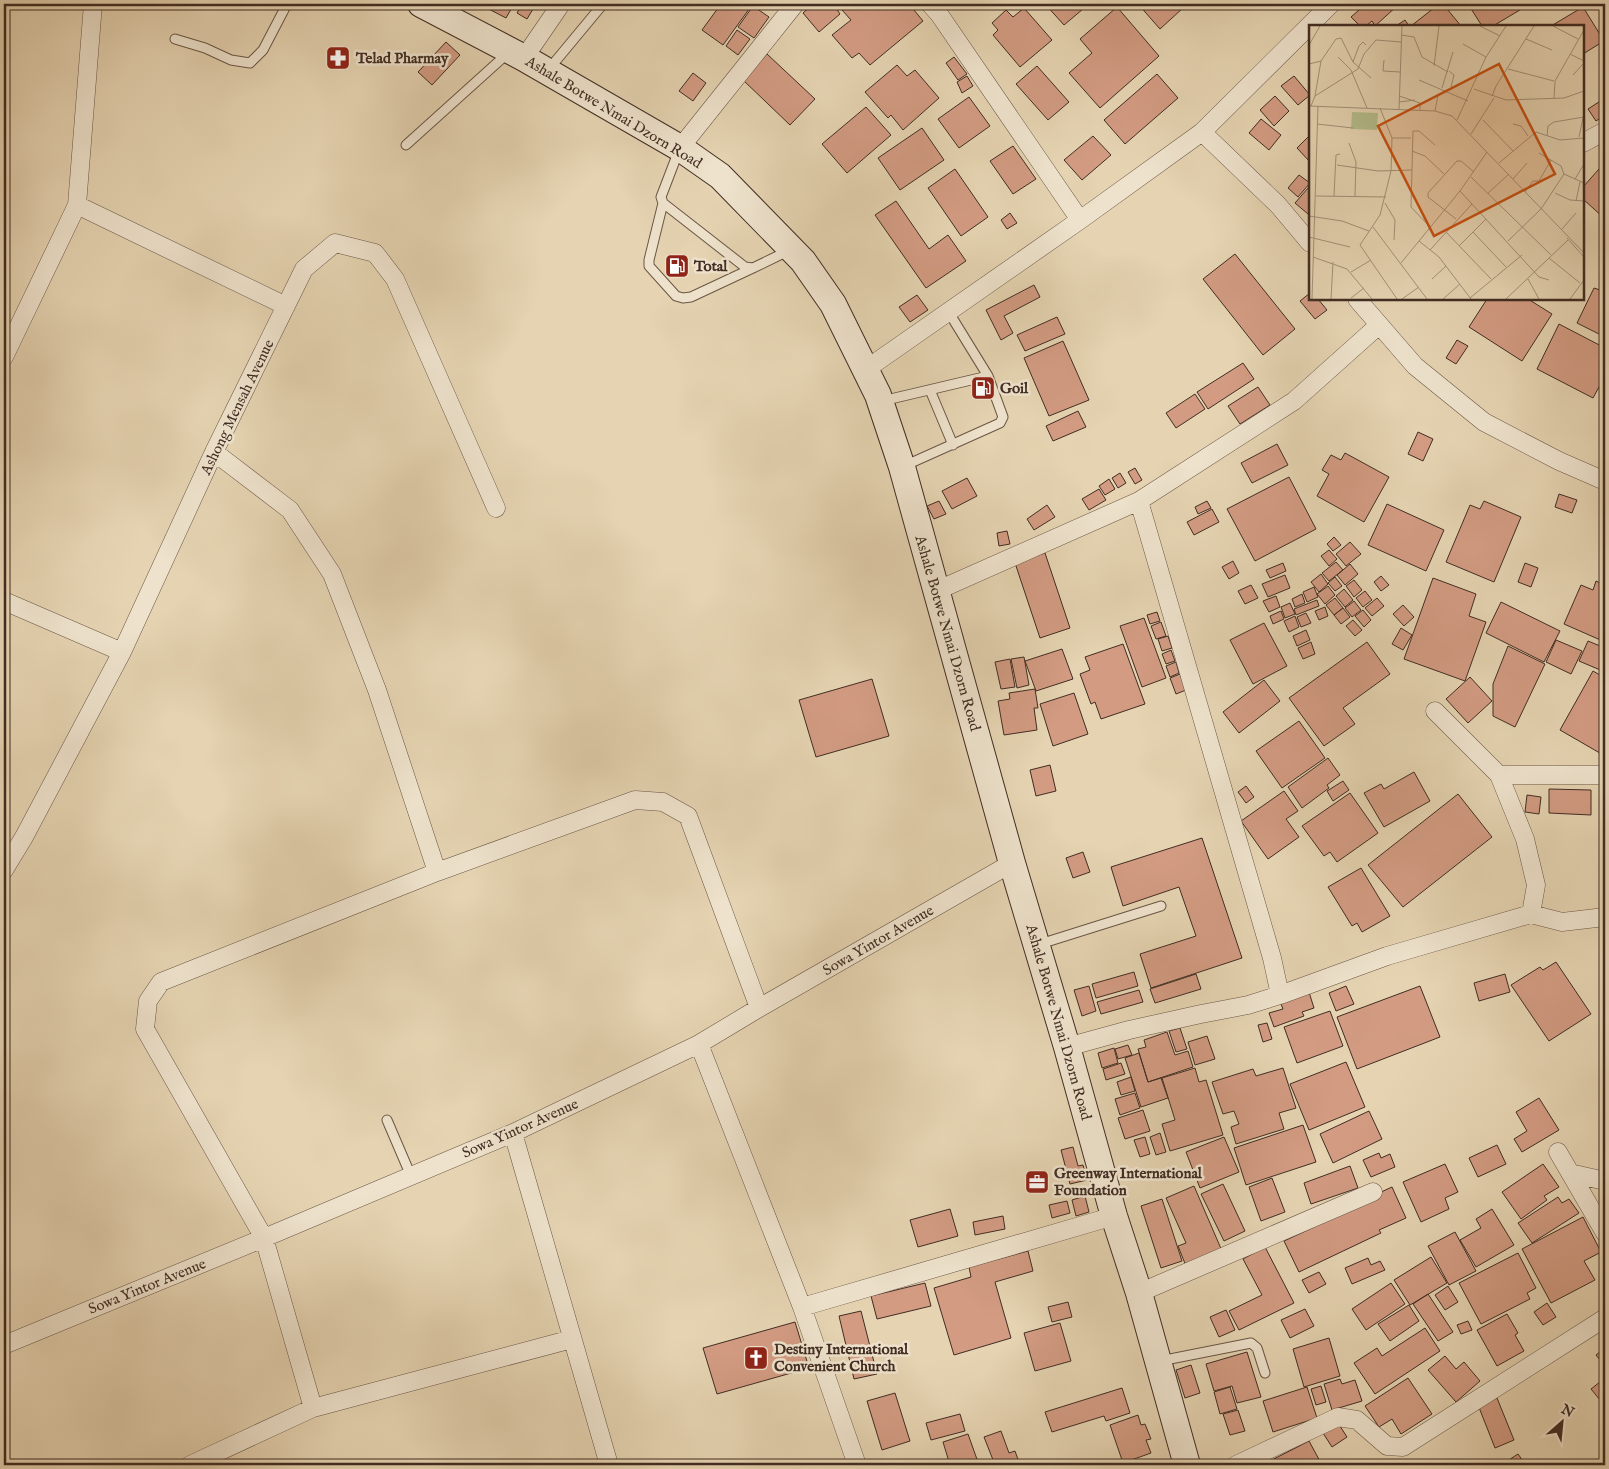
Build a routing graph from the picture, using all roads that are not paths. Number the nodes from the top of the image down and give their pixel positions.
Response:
1 (94, 4) edge
2 (287, 4) edge
3 (421, 4) edge
4 (559, 4) edge
5 (603, 4) edge
6 (795, 4) edge
7 (930, 4) edge
8 (1331, 4) edge
9 (1310, 25) edge
10 (1309, 26) edge
11 (176, 39) dead end
12 (517, 55) junction
13 (547, 71) junction
14 (1605, 131) edge
15 (1202, 132) junction
16 (1584, 142) edge
17 (406, 145) dead end
18 (680, 148) junction
19 (663, 203) junction
20 (77, 205) junction
21 (1080, 220) junction
22 (1309, 242) edge
23 (792, 249) junction
24 (752, 268) junction
25 (1364, 301) edge
26 (286, 306) junction
27 (948, 311) junction
28 (1379, 325) junction
29 (4, 357) edge
30 (865, 370) junction
31 (988, 376) junction
32 (930, 390) junction
33 (880, 401) junction
34 (953, 445) junction
35 (214, 452) junction
36 (902, 467) junction
37 (1605, 480) edge
38 (1139, 500) junction
39 (496, 508) dead end
40 (936, 591) junction
41 (4, 601) edge
42 (122, 652) junction
43 (1435, 711) dead end
44 (1499, 775) junction
45 (1605, 775) edge
46 (1012, 862) junction
47 (4, 870) edge
48 (437, 872) junction
49 (1161, 906) dead end
50 (1531, 914) junction
51 (1605, 917) edge
52 (1037, 944) junction
53 (1280, 995) junction
54 (759, 1008) junction
55 (699, 1044) junction
56 (1068, 1047) junction
57 (388, 1120) dead end
58 (513, 1133) junction
59 (1558, 1152) dead end
60 (1570, 1173) junction
61 (411, 1176) junction
62 (1605, 1181) edge
63 (1373, 1192) dead end
64 (1114, 1216) junction
65 (1605, 1233) edge
66 (264, 1238) junction
67 (1139, 1293) junction
68 (802, 1306) junction
69 (1605, 1318) edge
70 (572, 1338) junction
71 (4, 1345) edge
72 (1158, 1361) junction
73 (1264, 1373) dead end
74 (313, 1408) junction
75 (1241, 1464) edge
76 (190, 1465) edge
77 (609, 1465) edge
78 (858, 1465) edge
79 (1187, 1465) edge

1 - 20 street
2 - 11 lane
3 - 12 main road, Ashale Botwe Nmai Dzorn Road
4 - 12 street
5 - 13 lane
6 - 18 street
7 - 21 street
8 - 9 street
10 - 15 street
12 - 13 main road, Ashale Botwe Nmai Dzorn Road
12 - 17 lane
13 - 18 main road, Ashale Botwe Nmai Dzorn Road
14 - 16 street
15 - 21 street
15 - 22 street
18 - 19 lane
18 - 23 main road, Ashale Botwe Nmai Dzorn Road
19 - 24 lane
19 - 24 lane
20 - 26 street
20 - 29 street
21 - 27 street
23 - 24 lane
23 - 30 main road, Ashale Botwe Nmai Dzorn Road
25 - 28 street
26 - 35 street, Ashong Mensah Avenue
26 - 39 street, Ashong Mensah Avenue
27 - 30 street
27 - 31 lane
28 - 37 street
28 - 38 street
30 - 33 main road, Ashale Botwe Nmai Dzorn Road
31 - 32 lane
31 - 34 lane
32 - 33 lane
32 - 34 lane
33 - 36 main road, Ashale Botwe Nmai Dzorn Road
34 - 36 lane
35 - 42 street, Ashong Mensah Avenue
35 - 48 street
36 - 40 main road, Ashale Botwe Nmai Dzorn Road
38 - 40 street
38 - 53 street
40 - 46 main road, Ashale Botwe Nmai Dzorn Road
41 - 42 street
42 - 47 street, Ashong Mensah Avenue
43 - 44 street
44 - 45 street
44 - 50 street
46 - 52 main road, Ashale Botwe Nmai Dzorn Road
46 - 54 street, Sowa Yintor Avenue
48 - 54 street
48 - 66 street
49 - 52 lane
50 - 51 street
50 - 53 street
52 - 56 main road, Ashale Botwe Nmai Dzorn Road
53 - 56 street
54 - 55 street, Sowa Yintor Avenue
55 - 58 street, Sowa Yintor Avenue
55 - 68 street
56 - 64 main road, Ashale Botwe Nmai Dzorn Road
57 - 61 lane
58 - 61 street, Sowa Yintor Avenue
58 - 70 street
59 - 60 street
60 - 62 street
60 - 65 street
61 - 66 street, Sowa Yintor Avenue
63 - 67 street
64 - 67 main road, Ashale Botwe Nmai Dzorn Road
64 - 68 street
66 - 71 street, Sowa Yintor Avenue
66 - 74 street
67 - 72 main road, Ashale Botwe Nmai Dzorn Road
68 - 78 street
69 - 75 street
70 - 74 street
70 - 77 street
72 - 73 lane
72 - 79 main road, Ashale Botwe Nmai Dzorn Road
74 - 76 street

